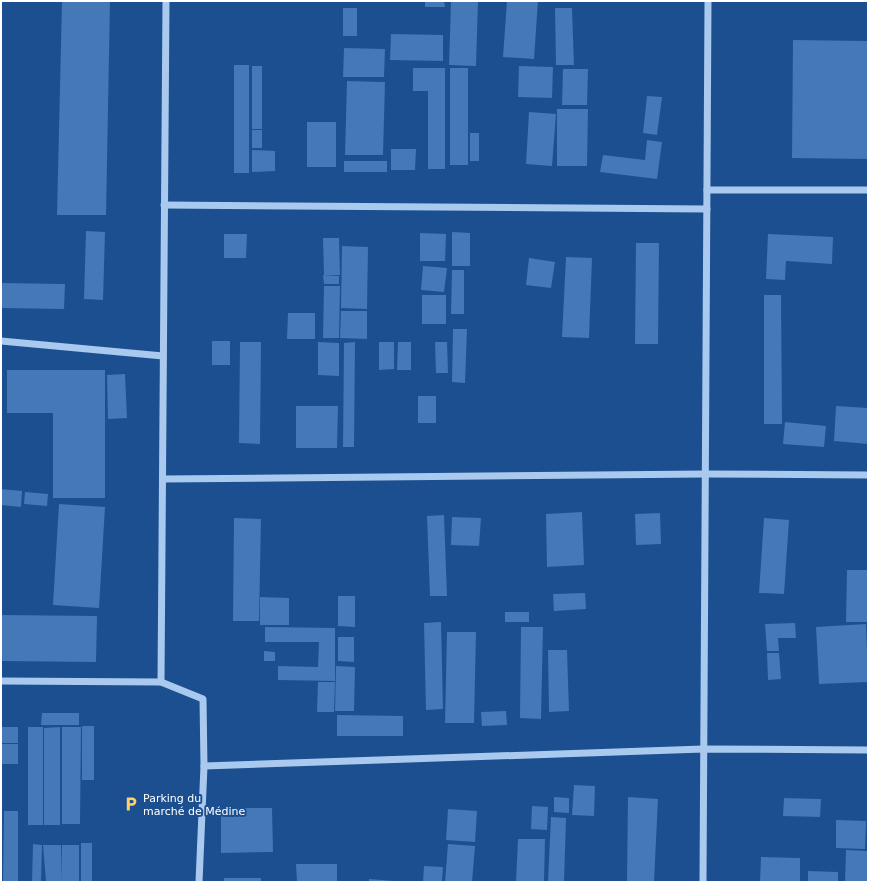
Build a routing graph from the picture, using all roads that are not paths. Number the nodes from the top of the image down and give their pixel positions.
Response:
1 (166, 1) edge
2 (708, 1) edge
3 (707, 190) junction
4 (868, 190) edge
5 (164, 205) junction
6 (707, 209) junction
7 (1, 341) edge
8 (163, 356) junction
9 (705, 474) junction
10 (868, 475) edge
11 (163, 479) junction
12 (1, 681) edge
13 (161, 682) junction
14 (703, 749) junction
15 (868, 750) edge
16 (204, 766) junction
17 (200, 882) edge
18 (702, 882) edge

1 - 5 street
2 - 3 street
3 - 4 street
3 - 6 street
5 - 6 street
5 - 8 street
6 - 9 street
7 - 8 street
8 - 11 street
9 - 10 street
9 - 11 street
9 - 14 street
11 - 13 street
12 - 13 street
13 - 16 street
14 - 15 street
14 - 16 street
14 - 18 street
16 - 17 street

